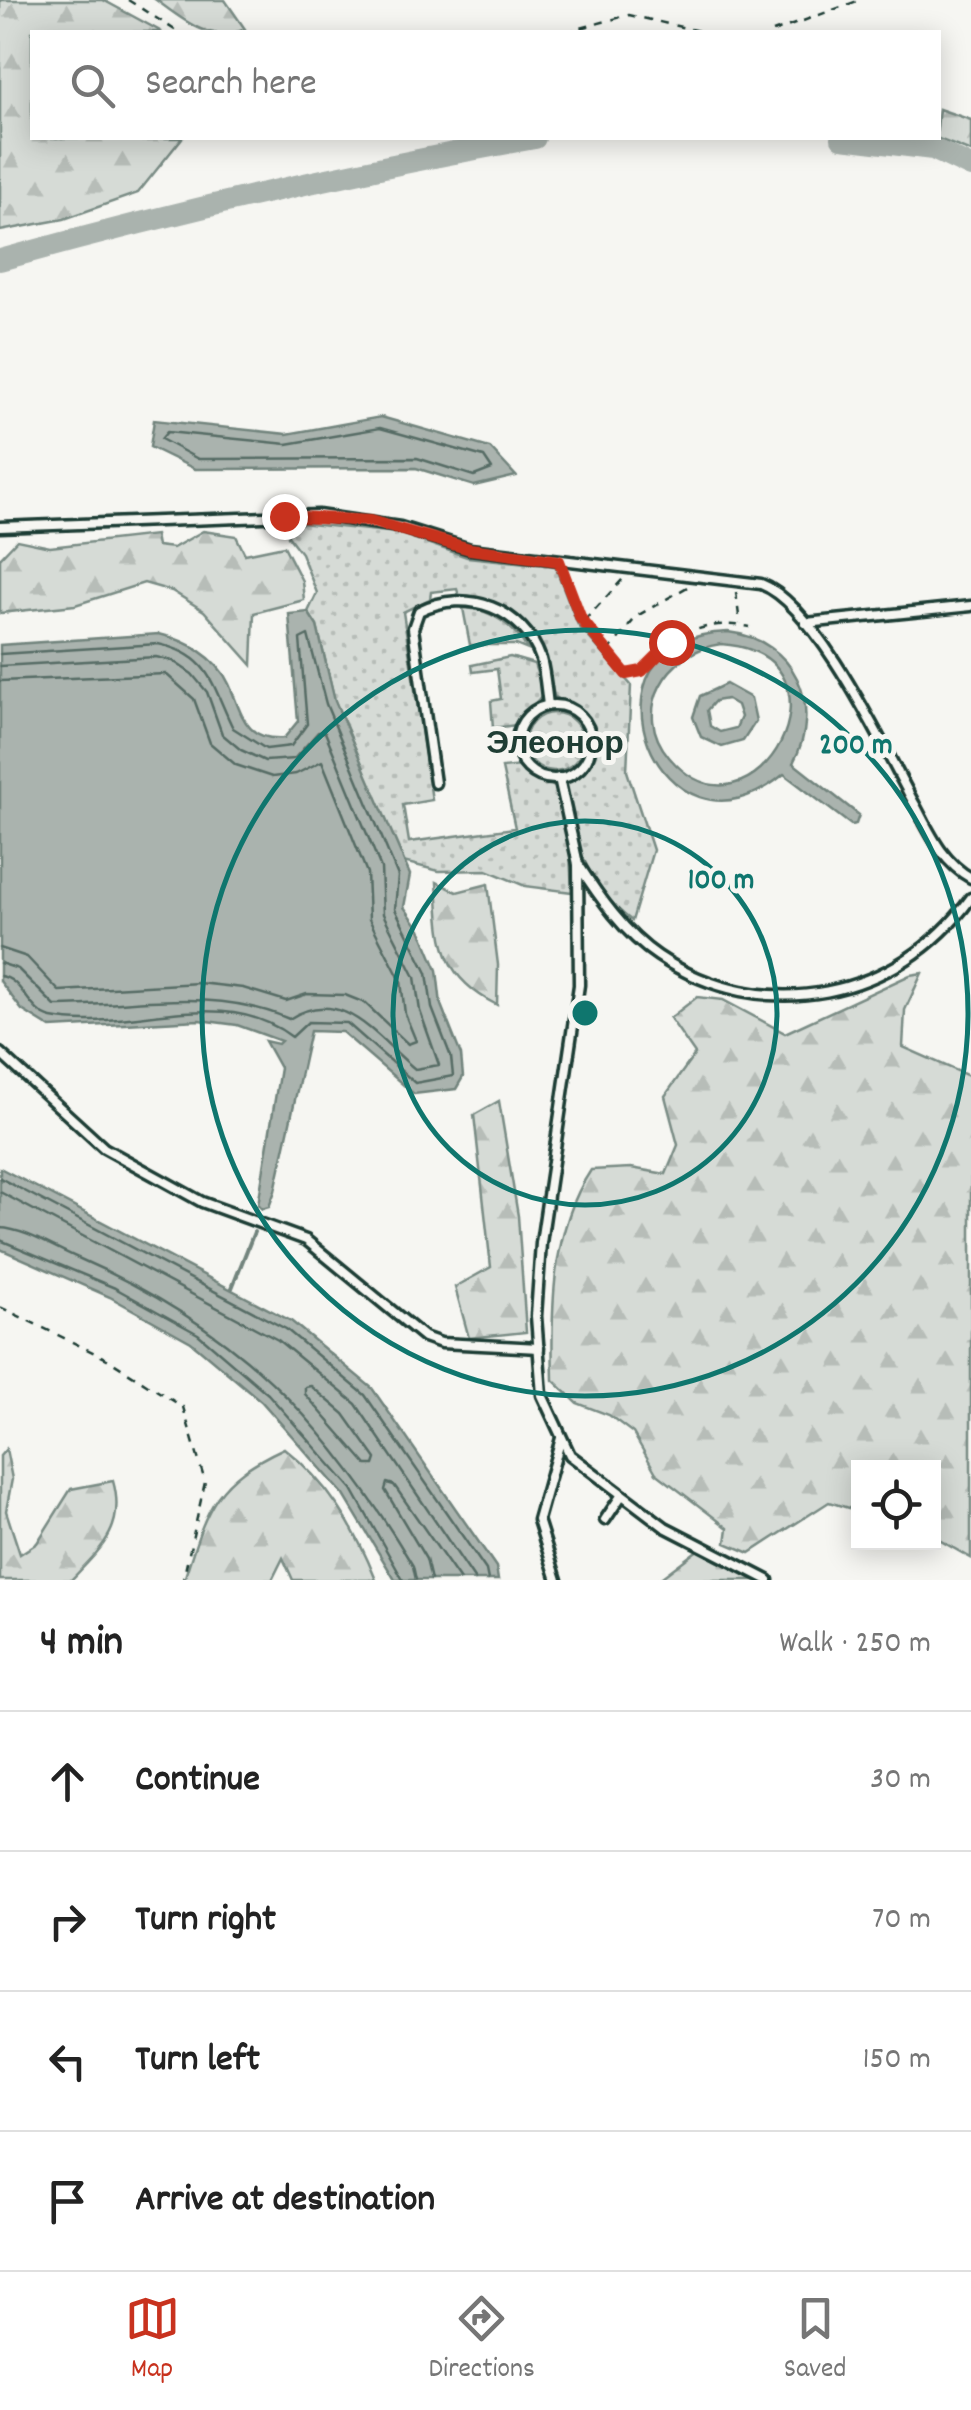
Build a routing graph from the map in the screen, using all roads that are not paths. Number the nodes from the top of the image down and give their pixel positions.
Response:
1 (0, 528) edge
2 (971, 606) edge
3 (806, 623) junction
4 (548, 705) junction
5 (559, 778) junction
6 (435, 783) dead end
7 (578, 864) junction
8 (971, 878) edge
9 (971, 898) edge
10 (0, 1053) edge
11 (539, 1348) junction
12 (560, 1438) junction
13 (621, 1496) junction
14 (605, 1520) dead end
15 (557, 1580) edge
16 (768, 1580) edge

1 - 3 lane
2 - 3 lane
3 - 8 lane
4 - 5 lane
4 - 5 lane
4 - 6 lane
5 - 7 lane
7 - 9 lane
7 - 11 lane
10 - 11 lane
11 - 12 lane
12 - 13 lane
12 - 15 lane
13 - 14 lane
13 - 16 lane

